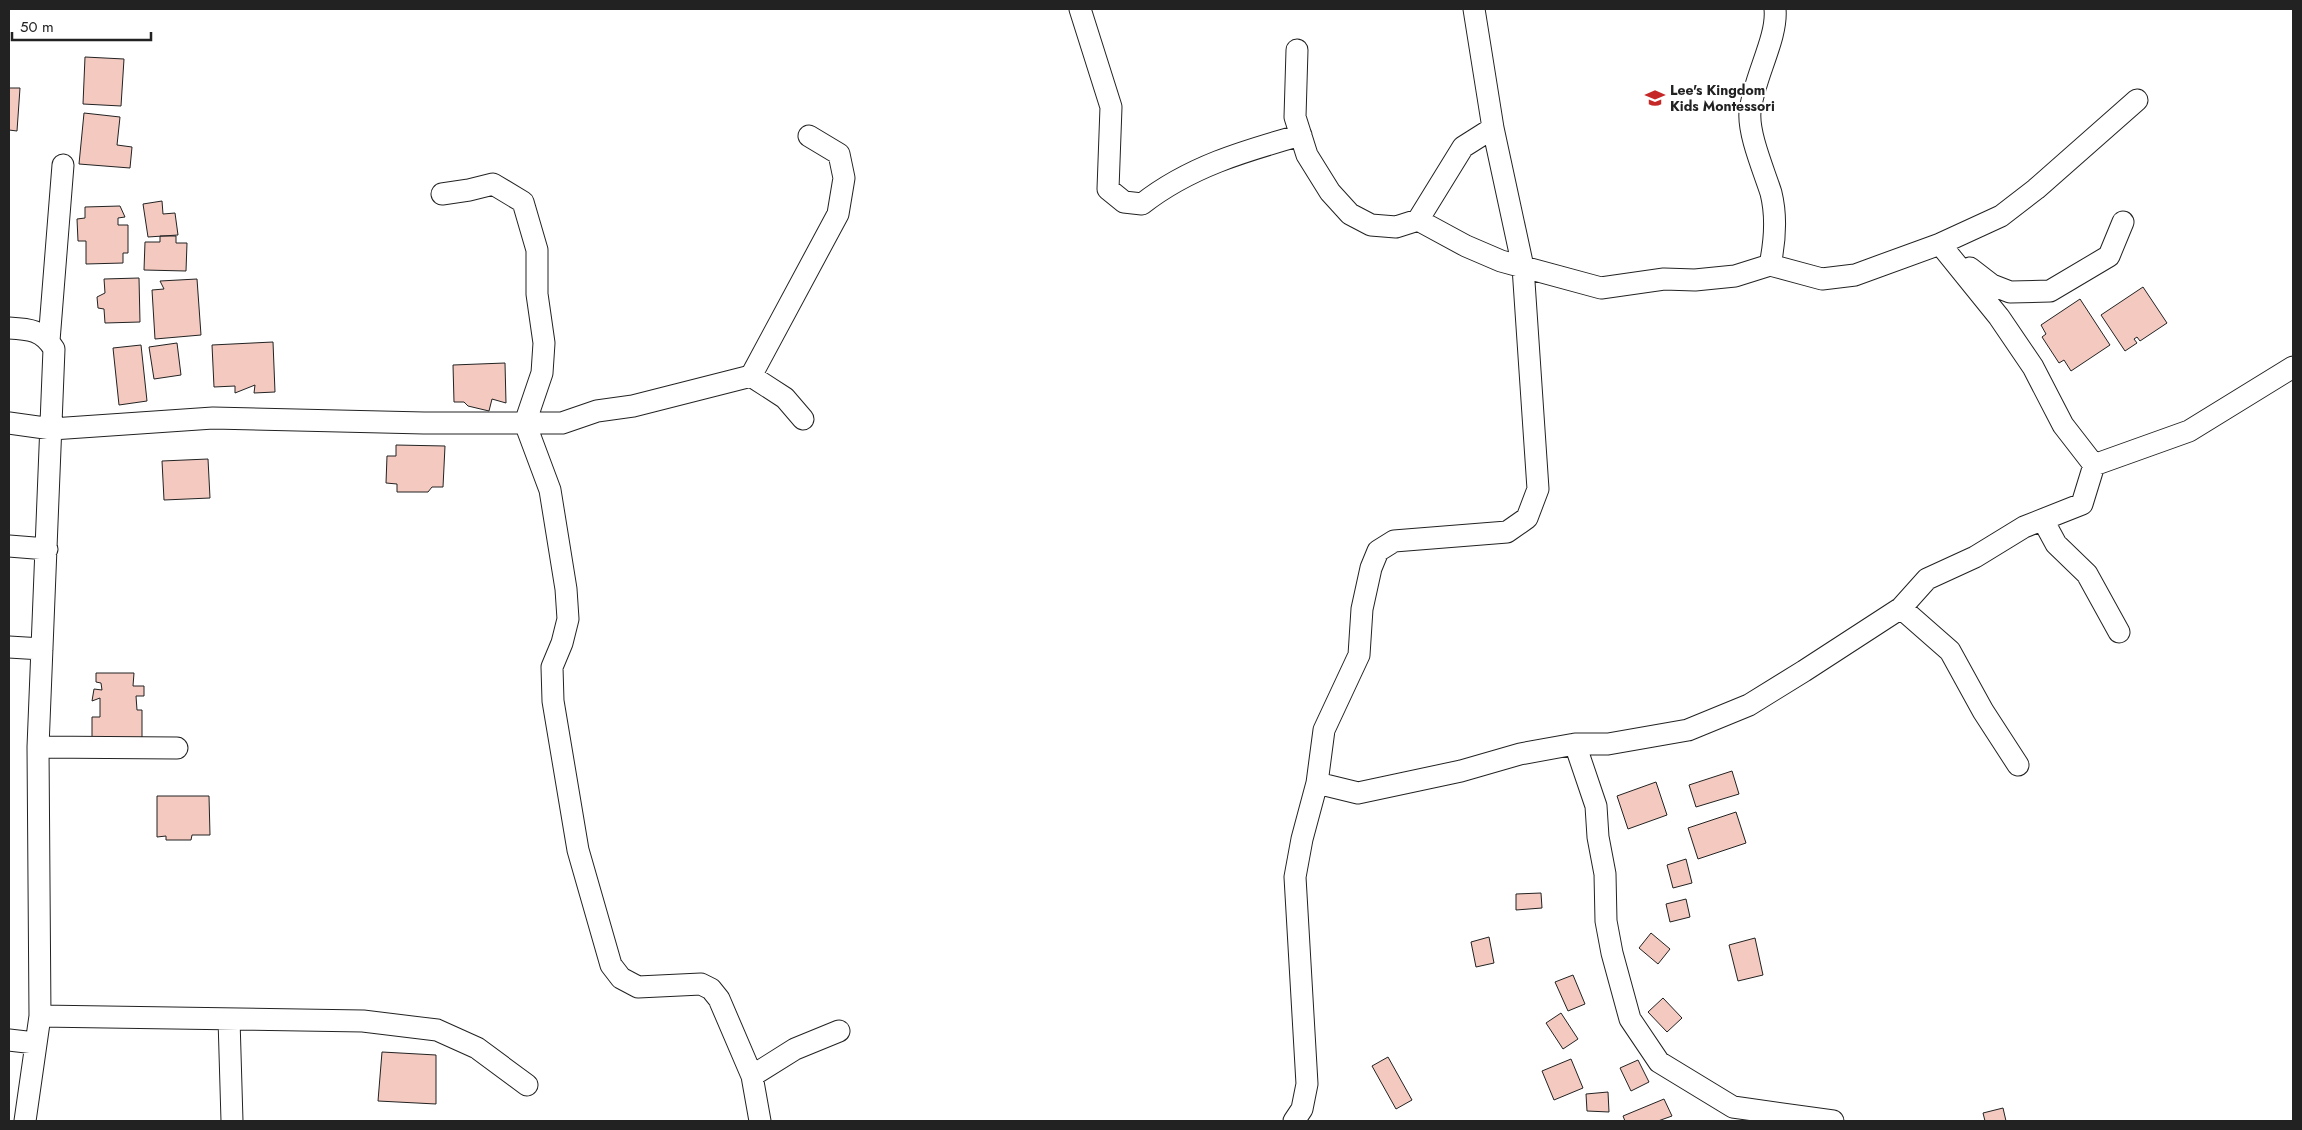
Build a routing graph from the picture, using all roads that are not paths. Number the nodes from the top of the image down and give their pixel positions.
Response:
1 (1080, 9) edge
2 (1474, 9) edge
3 (1775, 9) edge
4 (1297, 50) dead end
5 (2137, 100) dead end
6 (1493, 128) junction
7 (1301, 135) junction
8 (809, 136) dead end
9 (63, 165) dead end
10 (442, 194) dead end
11 (1418, 220) junction
12 (2123, 222) dead end
13 (1940, 244) junction
14 (1770, 265) junction
15 (1522, 267) junction
16 (9, 328) edge
17 (49, 341) junction
18 (2293, 367) edge
19 (750, 376) junction
20 (803, 420) dead end
21 (9, 423) edge
22 (525, 423) junction
23 (52, 429) junction
24 (2094, 465) junction
25 (2042, 520) junction
26 (9, 546) edge
27 (47, 549) junction
28 (1901, 608) junction
29 (2118, 632) dead end
30 (9, 647) edge
31 (42, 649) junction
32 (1575, 744) junction
33 (38, 747) junction
34 (177, 748) dead end
35 (2018, 765) dead end
36 (1317, 783) junction
37 (40, 1016) junction
38 (229, 1019) junction
39 (838, 1031) dead end
40 (9, 1040) edge
41 (35, 1043) junction
42 (752, 1076) junction
43 (527, 1085) dead end
44 (25, 1121) edge
45 (232, 1121) edge
46 (760, 1121) edge
47 (1294, 1121) edge
48 (1833, 1121) edge

1 - 7 street
2 - 6 street
3 - 14 street
4 - 7 street
5 - 13 street
6 - 11 street
6 - 15 street
7 - 11 street
8 - 19 street
9 - 17 street
10 - 22 street
11 - 15 street
12 - 13 street
13 - 14 street
13 - 24 street
14 - 15 street
15 - 36 street
16 - 17 street
17 - 23 street
18 - 24 street
19 - 20 street
19 - 22 street
21 - 23 street
22 - 23 street
22 - 42 street
23 - 27 street
24 - 25 street
25 - 28 street
25 - 29 street
26 - 27 street
27 - 31 street
28 - 32 street
28 - 35 street
30 - 31 street
31 - 33 street
32 - 36 street
32 - 48 street
33 - 34 street
33 - 37 street
36 - 47 street
37 - 38 street
37 - 41 street
38 - 43 street
38 - 45 street
39 - 42 street
40 - 41 street
41 - 44 street
42 - 46 street

